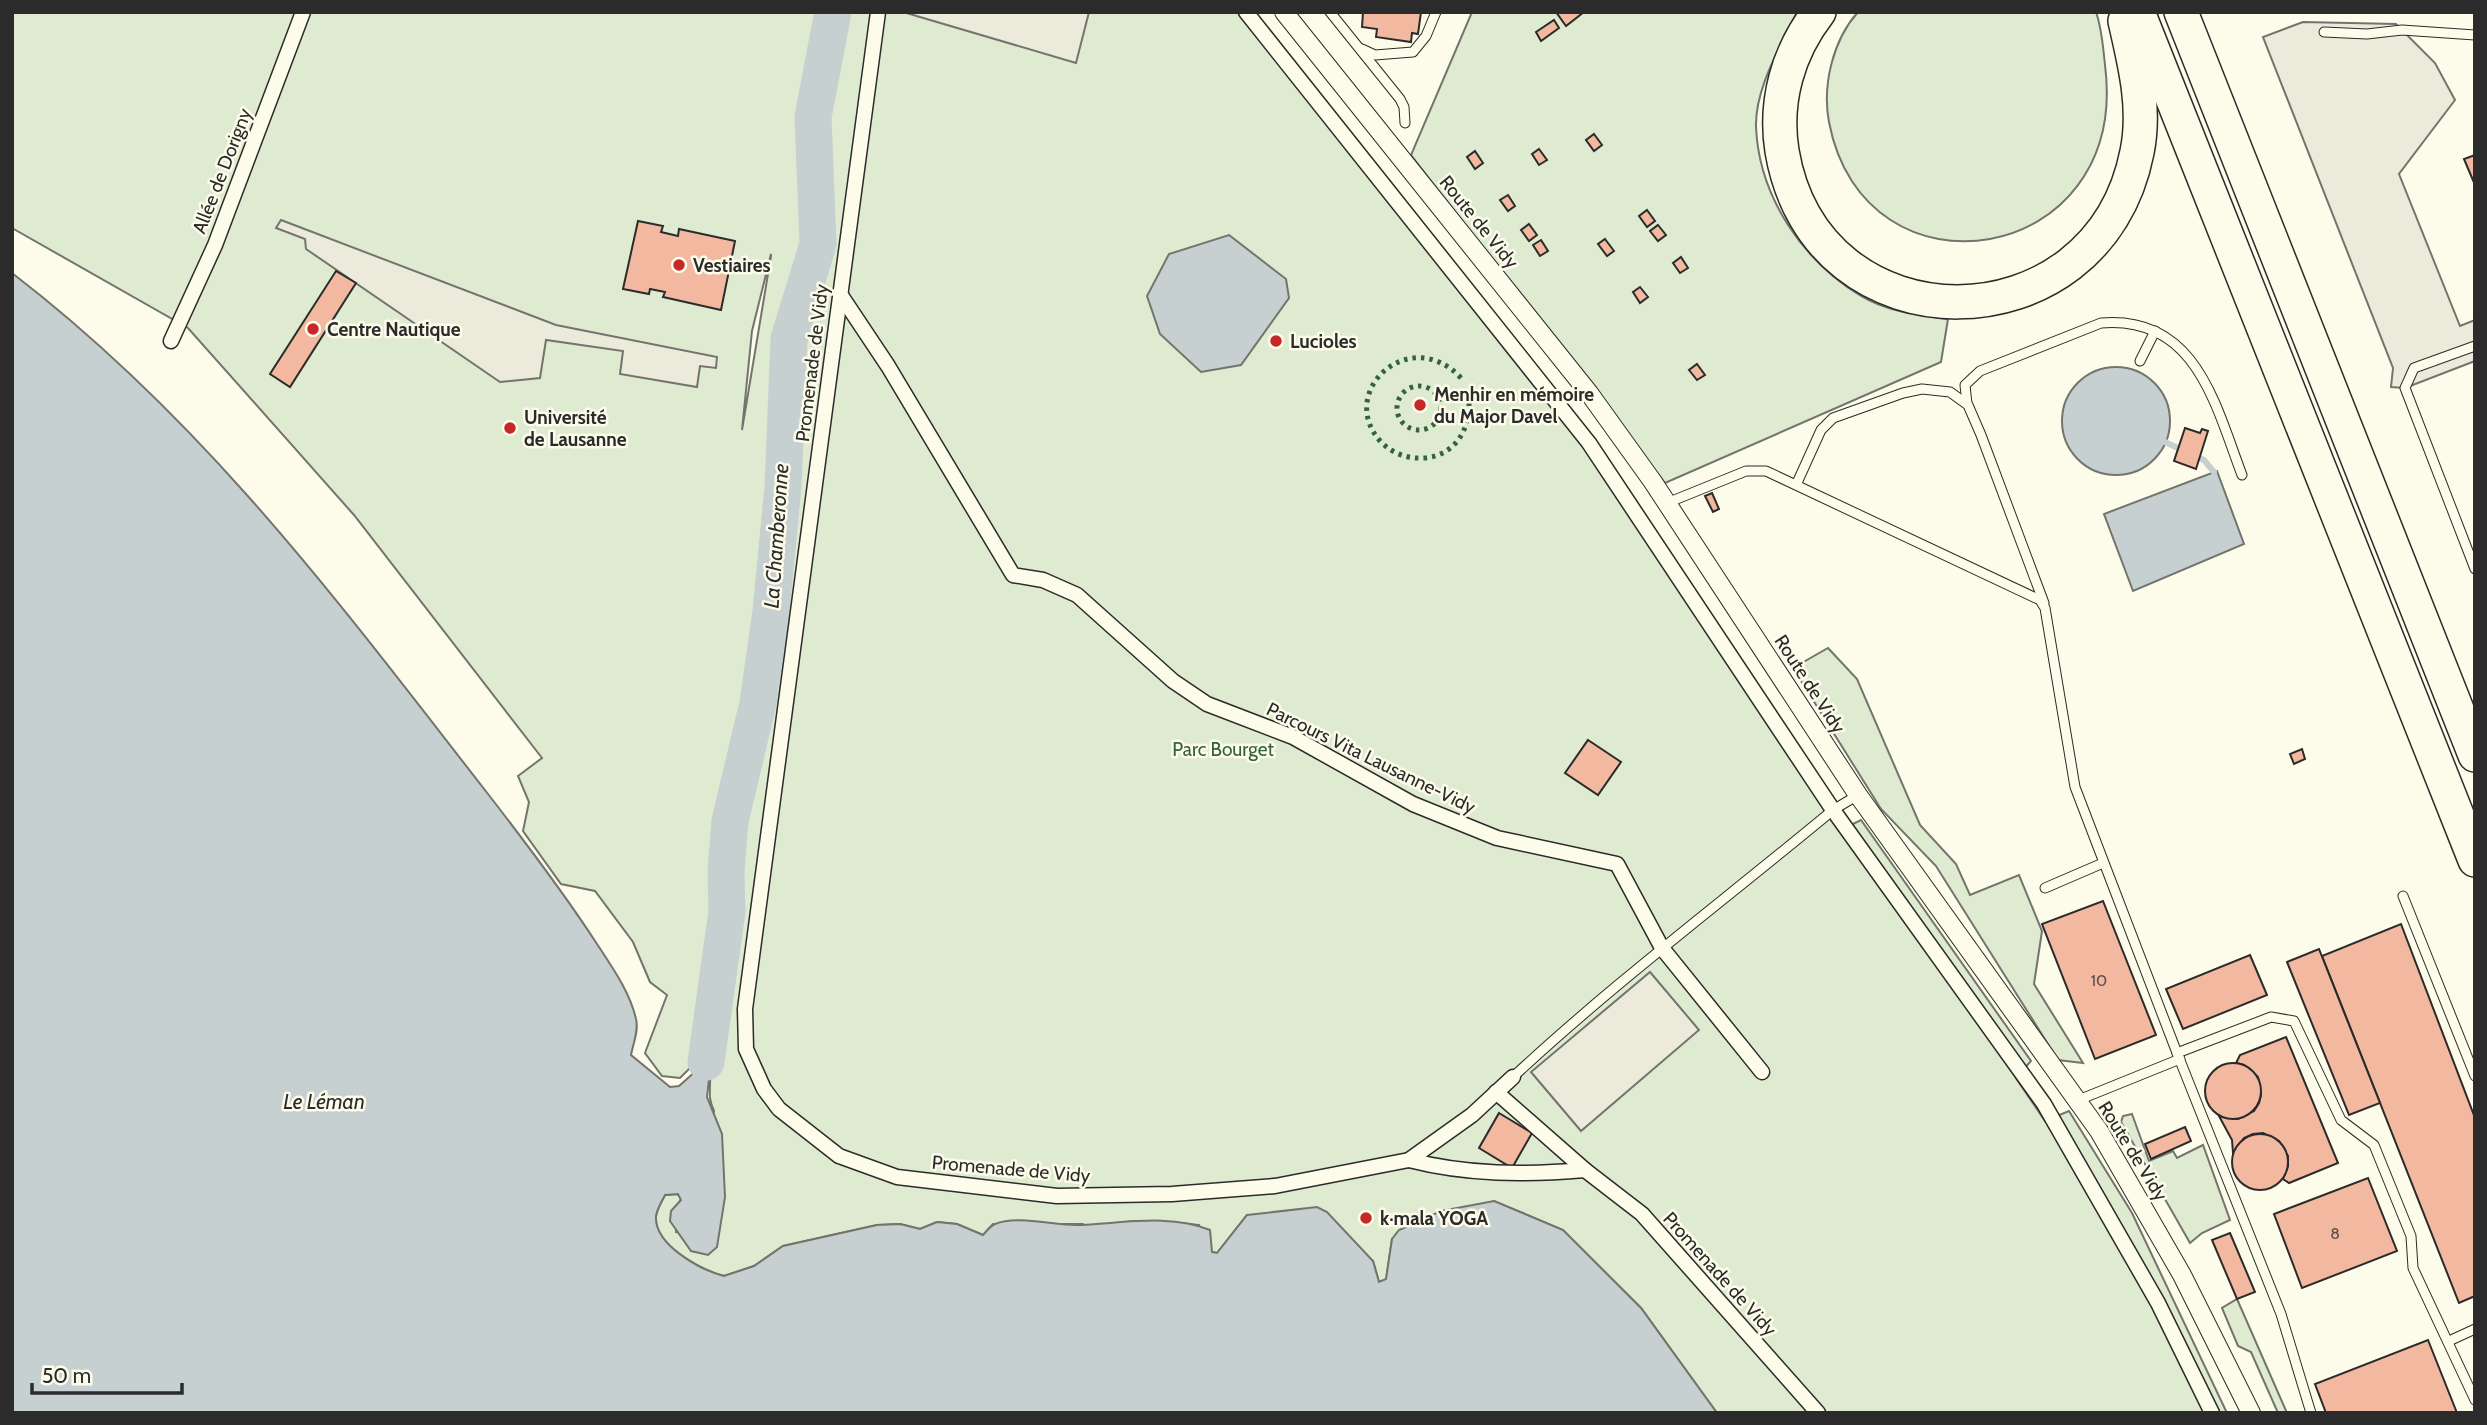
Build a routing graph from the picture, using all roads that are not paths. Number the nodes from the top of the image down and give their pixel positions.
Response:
1 (303, 12) edge
2 (878, 12) edge
3 (1246, 12) edge
4 (1284, 12) edge
5 (1330, 12) edge
6 (1436, 12) edge
7 (1819, 12) edge
8 (2123, 12) edge
9 (2138, 12) edge
10 (2181, 12) edge
11 (2324, 32) dead end
12 (2475, 35) edge
13 (1357, 47) junction
14 (1405, 123) dead end
15 (840, 294) junction
16 (2155, 331) junction
17 (170, 341) dead end
18 (2475, 346) edge
19 (2140, 361) dead end
20 (1968, 405) junction
21 (2242, 475) dead end
22 (1797, 484) junction
23 (1667, 503) junction
24 (2475, 569) edge
25 (2045, 607) junction
26 (2475, 755) edge
27 (1858, 795) junction
28 (1833, 810) junction
29 (2475, 860) edge
30 (2103, 863) junction
31 (2045, 888) dead end
32 (2403, 896) dead end
33 (1662, 948) junction
34 (2178, 1056) junction
35 (1762, 1072) dead end
36 (2475, 1076) edge
37 (1513, 1077) joint
38 (1496, 1092) junction
39 (2076, 1101) junction
40 (1409, 1160) junction
41 (1585, 1170) junction
42 (2475, 1329) edge
43 (2449, 1341) junction
44 (2475, 1400) edge
45 (1818, 1413) edge
46 (2212, 1413) edge
47 (2251, 1413) edge
48 (2311, 1413) edge

1 - 17 street, Allée de Dorigny
2 - 15 street, Promenade de Vidy
3 - 28 street
4 - 23 street, Route de Vidy
5 - 13 lane
6 - 13 lane
7 - 8 highway
9 - 29 highway
10 - 26 highway
11 - 12 lane
13 - 14 lane
15 - 33 street, Parcours Vita Lausanne-Vidy
15 - 40 street, Promenade de Vidy
16 - 19 lane
16 - 20 lane
16 - 21 lane
18 - 24 lane
20 - 22 lane
20 - 25 lane
22 - 23 lane
22 - 25 lane
23 - 27 street, Route de Vidy
25 - 30 lane
27 - 28 lane
27 - 39 street, Route de Vidy
28 - 33 lane
28 - 46 street
30 - 31 lane
30 - 34 lane
32 - 36 lane
33 - 35 street, Parcours Vita Lausanne-Vidy
33 - 37 lane
34 - 39 lane
34 - 43 lane
34 - 48 lane
37 - 38 street, Promenade de Vidy
38 - 40 street, Promenade de Vidy
38 - 41 street, Promenade de Vidy
39 - 47 street, Route de Vidy
40 - 41 street, Promenade de Vidy
41 - 45 street, Promenade de Vidy
42 - 43 lane
43 - 44 lane

